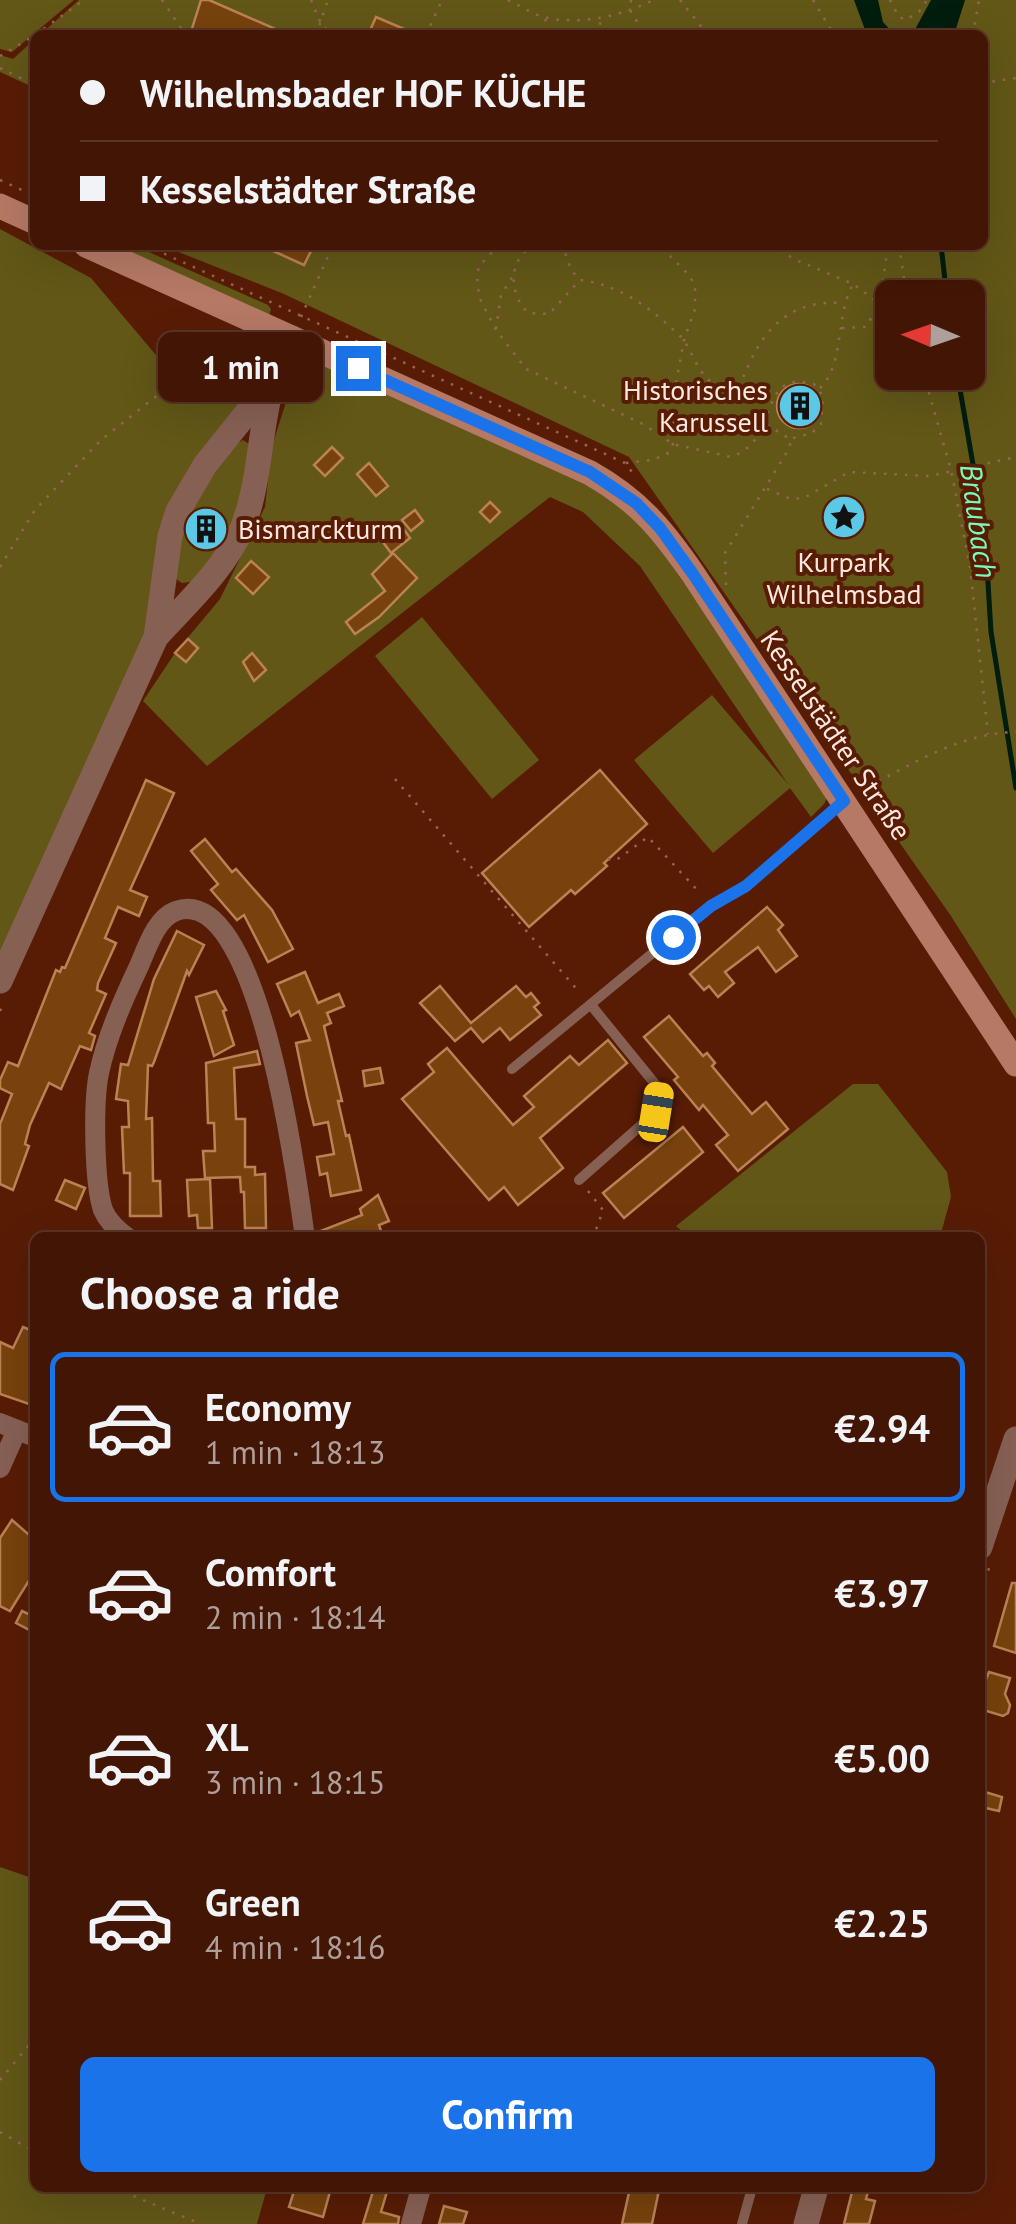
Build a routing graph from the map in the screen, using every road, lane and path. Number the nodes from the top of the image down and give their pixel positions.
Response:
1 (84, 0) edge
2 (162, 0) edge
3 (312, 0) edge
4 (328, 0) edge
5 (442, 0) edge
6 (508, 0) edge
7 (631, 0) edge
8 (653, 0) edge
9 (680, 0) edge
10 (813, 0) edge
11 (890, 0) edge
12 (927, 0) edge
13 (979, 0) edge
14 (630, 10) junction
15 (544, 17) junction
16 (601, 17) junction
17 (322, 26) junction
18 (42, 30) edge
19 (182, 30) edge
20 (319, 30) edge
21 (329, 30) edge
22 (428, 30) edge
23 (550, 30) edge
24 (599, 30) edge
25 (642, 30) edge
26 (704, 30) edge
27 (831, 30) edge
28 (974, 30) edge
29 (30, 38) edge
30 (0, 56) edge
31 (0, 68) edge
32 (1016, 78) edge
33 (30, 83) edge
34 (988, 83) edge
35 (0, 180) edge
36 (30, 194) edge
37 (0, 206) edge
38 (30, 220) edge
39 (99, 250) edge
40 (154, 250) edge
41 (331, 250) edge
42 (494, 250) edge
43 (524, 250) edge
44 (564, 250) edge
45 (663, 250) edge
46 (779, 250) edge
47 (887, 250) edge
48 (901, 250) edge
49 (513, 275) junction
50 (580, 280) junction
51 (883, 280) edge
52 (905, 280) edge
53 (853, 284) junction
54 (875, 299) edge
55 (842, 303) junction
56 (875, 312) edge
57 (297, 327) junction
58 (840, 328) junction
59 (496, 330) junction
60 (248, 340) dead end
61 (684, 340) junction
62 (273, 380) junction
63 (819, 389) junction
64 (928, 390) edge
65 (766, 425) junction
66 (790, 439) junction
67 (673, 444) junction
68 (1016, 457) edge
69 (626, 463) junction
70 (951, 470) junction
71 (636, 477) dead end
72 (766, 489) junction
73 (0, 566) edge
74 (726, 591) dead end
75 (156, 636) junction
76 (1015, 732) edge
77 (988, 734) junction
78 (395, 779) dead end
79 (849, 798) junction
80 (608, 858) dead end
81 (711, 906) junction
82 (0, 981) edge
83 (591, 1005) junction
84 (1016, 1064) edge
85 (512, 1069) dead end
86 (579, 1180) joint
87 (121, 1232) edge
88 (304, 1232) edge
89 (595, 1232) edge
90 (17, 1430) edge
91 (1016, 1439) edge
92 (0, 1468) edge
93 (985, 1530) edge
94 (30, 2044) edge
95 (0, 2080) edge
96 (0, 2132) edge
97 (30, 2149) edge
98 (124, 2192) edge
99 (421, 2192) edge
100 (751, 2192) edge
101 (815, 2192) edge
102 (201, 2224) edge
103 (411, 2224) edge
104 (742, 2224) edge
105 (806, 2224) edge

1 - 18 path
2 - 19 path
3 - 17 path
4 - 17 path
5 - 22 path
6 - 15 path
7 - 14 path
8 - 14 path
9 - 26 path
10 - 27 path
11 - 12 path
13 - 28 path
14 - 16 path
14 - 25 path
15 - 16 path
15 - 23 path
16 - 24 path
17 - 20 path
17 - 21 path
29 - 30 path
31 - 33 path
32 - 34 path
35 - 36 path
37 - 38 main road
39 - 57 main road, Kesselstädter Straße
40 - 57 path
41 - 57 path
42 - 59 path
43 - 49 path
44 - 50 path
45 - 61 path
46 - 53 path
47 - 51 path
48 - 52 path
49 - 50 path
49 - 59 path
50 - 61 path
53 - 54 path
53 - 55 path
55 - 58 path
55 - 61 path
56 - 58 path
57 - 62 street
57 - 69 path
57 - 79 main road, Kesselstädter Straße
58 - 63 path
59 - 67 path
60 - 73 path
61 - 67 path
62 - 75 street
62 - 75 street
63 - 65 path
63 - 66 path
64 - 70 path
65 - 66 path
65 - 67 path
66 - 72 path
67 - 69 path
68 - 70 path
69 - 71 path
70 - 72 path
70 - 77 path
72 - 74 path
75 - 82 street
76 - 77 path
77 - 79 path
78 - 83 path
79 - 81 lane
79 - 84 main road, Kesselstädter Straße
80 - 81 path
81 - 83 lane
83 - 85 lane
83 - 86 lane
86 - 89 path
87 - 88 street
90 - 92 street
91 - 93 street
94 - 95 path
96 - 97 path
98 - 102 path
99 - 103 street
100 - 104 lane
101 - 105 street

